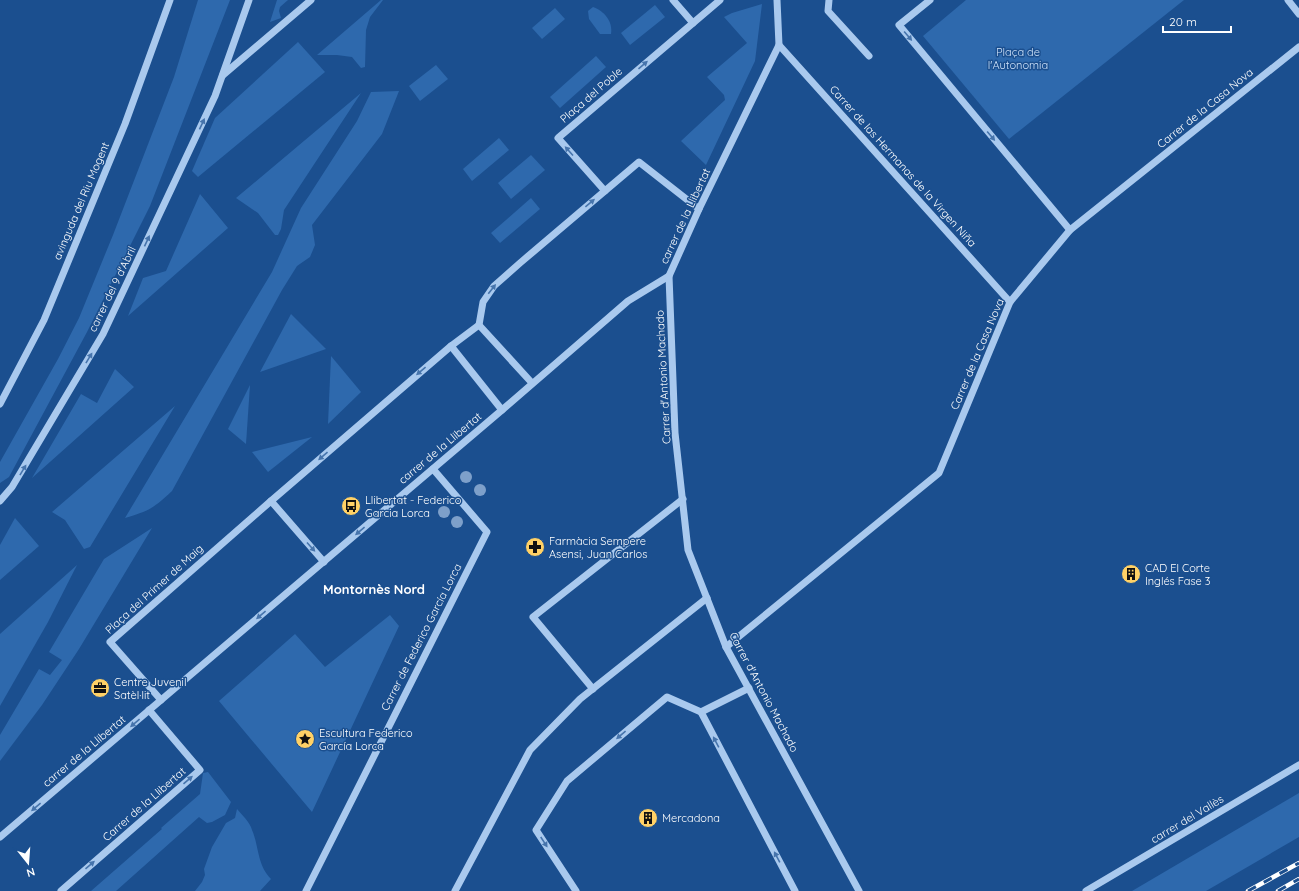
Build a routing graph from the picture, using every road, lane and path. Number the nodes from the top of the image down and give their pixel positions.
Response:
1 (170, 0) edge
2 (249, 0) edge
3 (311, 0) edge
4 (673, 0) edge
5 (720, 0) edge
6 (777, 0) edge
7 (829, 0) edge
8 (930, 0) edge
9 (1288, 0) edge
10 (1299, 14) edge
11 (693, 23) junction
12 (779, 45) junction
13 (1299, 47) edge
14 (869, 56) dead end
15 (222, 75) junction
16 (605, 191) junction
17 (699, 209) junction
18 (1070, 230) junction
19 (669, 276) junction
20 (1010, 302) junction
21 (479, 325) junction
22 (451, 346) junction
23 (532, 383) junction
24 (0, 404) edge
25 (502, 410) junction
26 (433, 469) junction
27 (683, 499) junction
28 (0, 501) edge
29 (270, 502) junction
30 (324, 562) junction
31 (707, 598) junction
32 (726, 646) junction
33 (749, 688) junction
34 (593, 689) junction
35 (161, 700) junction
36 (149, 710) junction
37 (701, 712) junction
38 (1299, 765) edge
39 (0, 837) edge
40 (61, 891) edge
41 (306, 891) edge
42 (455, 891) edge
43 (576, 891) edge
44 (795, 891) edge
45 (859, 891) edge
46 (1086, 891) edge

1 - 24 street, avinguda del Riu Mogent
2 - 15 street, carrer del 9 d'Abril
3 - 15 street
4 - 11 street
5 - 11 street, Plaça del Poble
6 - 12 street, carrer de la Llibertat
7 - 14 street
8 -> 18 street
9 - 10 street
16 -> 11 street, Plaça del Poble
12 - 17 street, carrer de la Llibertat
12 - 20 street, Carrer de las Hermanas de la Virgen Niña
13 - 18 street, Carrer de la Casa Nova
28 -> 15 street, carrer del 9 d'Abril
16 - 17 street
21 -> 16 street
17 - 19 street, carrer de la Llibertat
18 - 20 street, Carrer de la Casa Nova
19 - 23 street, carrer de la Llibertat
19 - 27 street, Carrer d'Antonio Machado
20 - 32 street, Carrer de la Casa Nova
21 - 22 street, Plaça del Primer de Maig
21 - 23 street
22 - 25 street
22 -> 29 street, Plaça del Primer de Maig
23 - 25 street, carrer de la Llibertat
25 - 26 street, carrer de la Llibertat
26 -> 30 street, carrer de la Llibertat
26 - 41 street, Carrer de Federico García Lorca
27 - 31 street, Carrer d'Antonio Machado
27 - 34 street
29 -> 30 street
29 - 35 street, Plaça del Primer de Maig
30 -> 35 street, carrer de la Llibertat
31 - 32 street, Carrer d'Antonio Machado
31 - 34 street
32 - 33 street, Carrer d'Antonio Machado
33 - 37 street
33 - 45 street, Carrer d'Antonio Machado
34 - 42 street
35 - 36 street, carrer de la Llibertat
36 -> 39 street, carrer de la Llibertat
40 -> 36 street, Carrer de la Llibertat
37 -> 43 street
44 -> 37 street
38 - 46 street, carrer del Vallès

